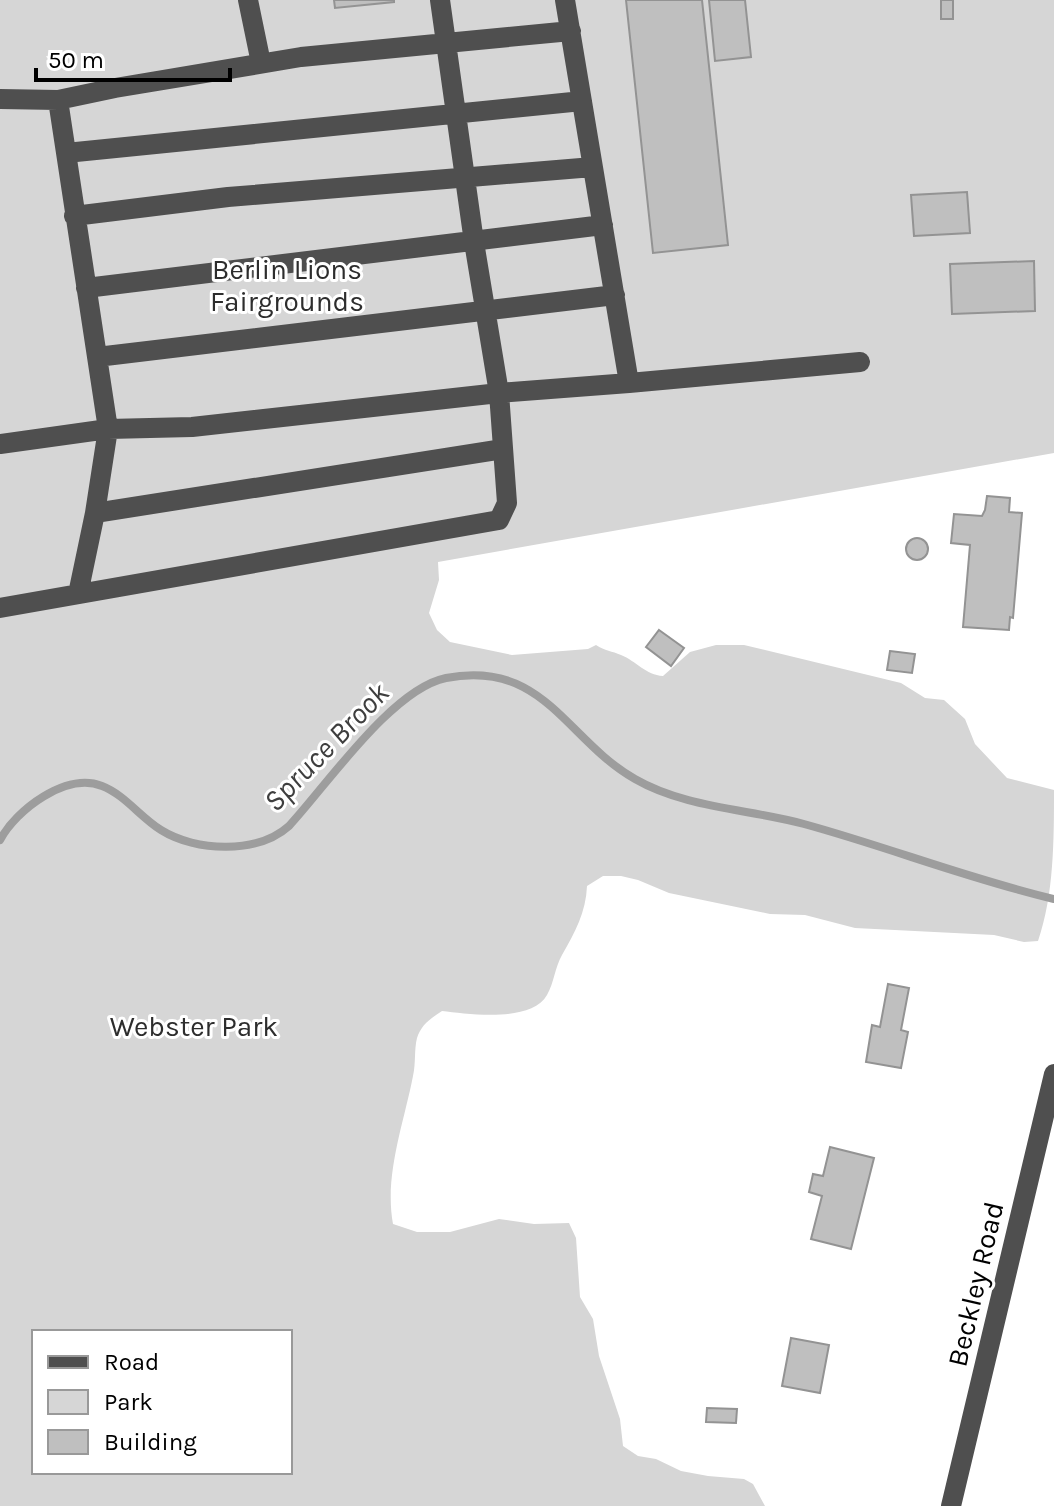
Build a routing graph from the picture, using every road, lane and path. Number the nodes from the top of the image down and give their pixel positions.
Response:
1 (248, 0) edge
2 (440, 0) edge
3 (565, 0) edge
4 (571, 31) junction
5 (447, 42) junction
6 (261, 63) junction
7 (0, 99) edge
8 (58, 100) junction
9 (582, 101) junction
10 (457, 112) junction
11 (66, 153) junction
12 (593, 167) junction
13 (467, 177) junction
14 (74, 216) junction
15 (603, 225) junction
16 (474, 242) junction
17 (86, 288) junction
18 (615, 295) junction
19 (485, 311) junction
20 (97, 357) junction
21 (860, 362) dead end
22 (629, 383) junction
23 (499, 393) junction
24 (108, 429) junction
25 (0, 444) edge
26 (503, 449) junction
27 (95, 513) junction
28 (78, 594) junction
29 (0, 608) edge
30 (1054, 1074) edge
31 (951, 1506) edge

1 - 6 street
2 - 5 street
3 - 4 street
4 - 5 street
4 - 9 street
5 - 6 street
5 - 10 street
6 - 8 street
7 - 8 street
8 - 11 street
9 - 10 street
9 - 12 street
10 - 11 street
10 - 13 street
11 - 14 street
12 - 13 street
12 - 15 street
13 - 14 street
13 - 16 street
14 - 17 street
15 - 16 street
15 - 18 street
16 - 17 street
16 - 19 street
17 - 20 street
18 - 19 street
18 - 22 street
19 - 20 street
19 - 23 street
20 - 24 street
21 - 22 street
22 - 23 street
23 - 24 street
23 - 26 street
24 - 25 street
24 - 27 street
26 - 27 street
26 - 28 street
27 - 28 street
28 - 29 street
30 - 31 street, Beckley Road

